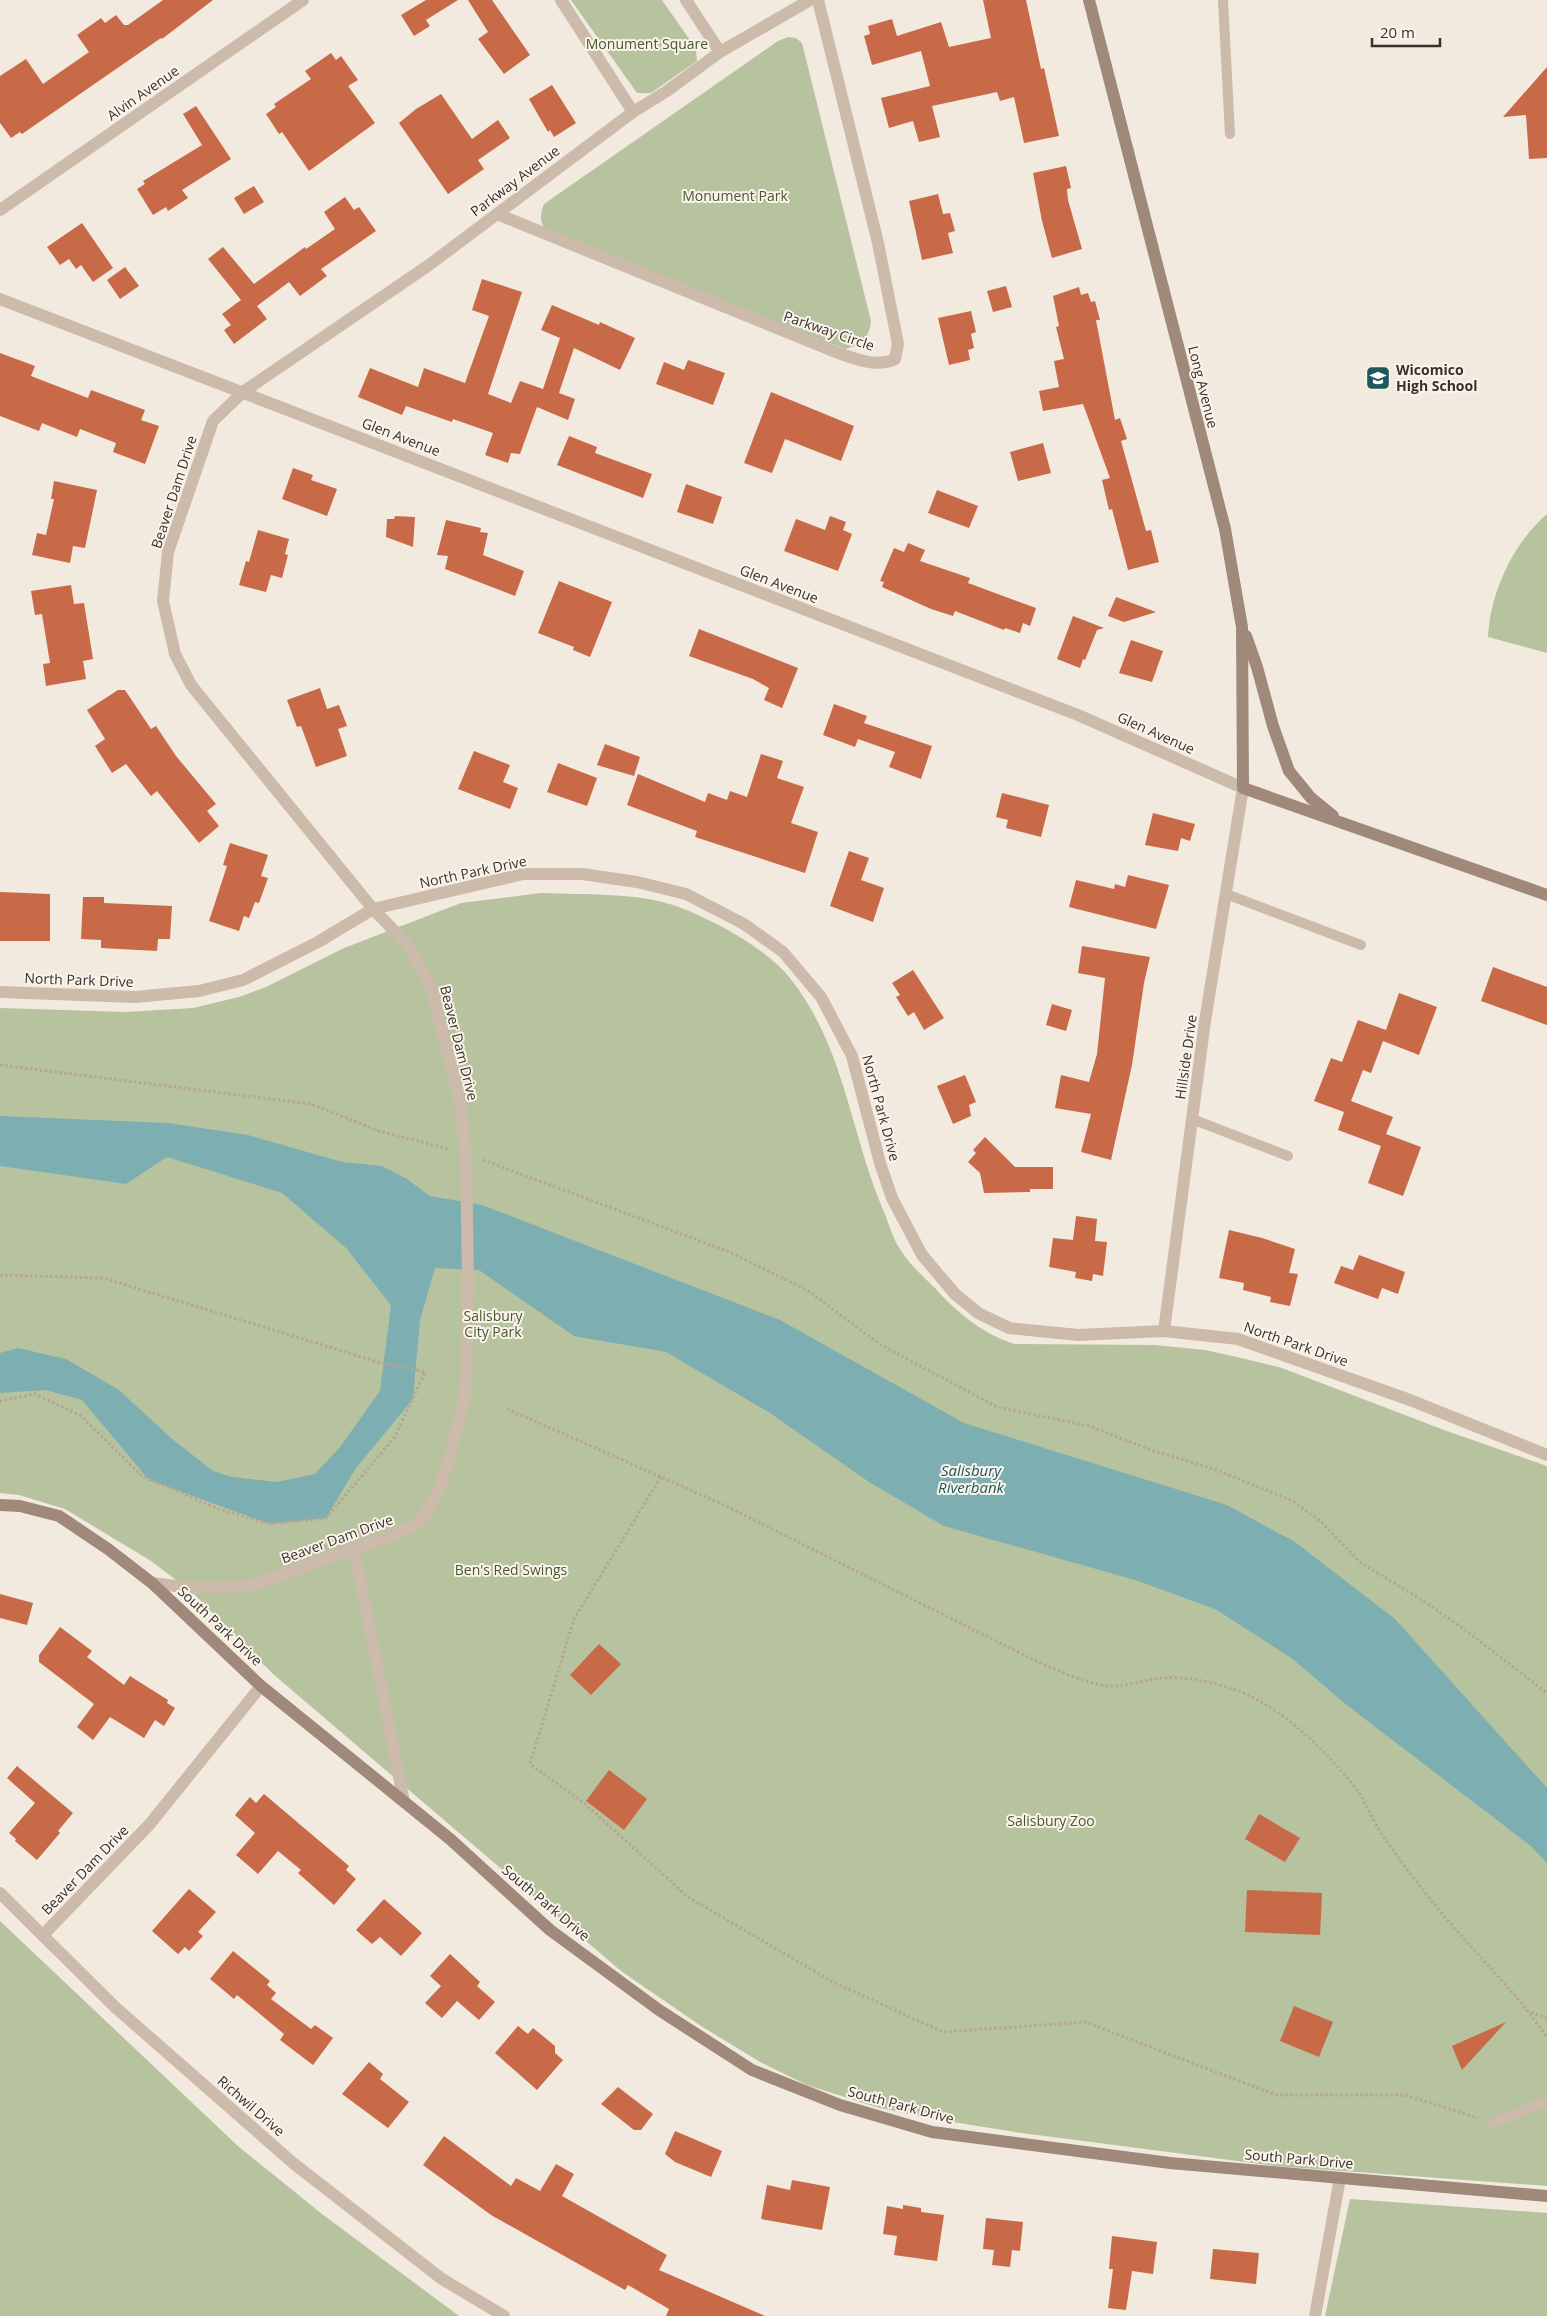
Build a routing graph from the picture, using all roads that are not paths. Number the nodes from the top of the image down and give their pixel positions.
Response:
1 (303, 0) edge
2 (561, 0) edge
3 (686, 0) edge
4 (810, 0) edge
5 (818, 0) edge
6 (1090, 0) edge
7 (1223, 0) edge
8 (720, 52) junction
9 (632, 112) junction
10 (1230, 134) dead end
11 (0, 210) edge
12 (497, 214) junction
13 (0, 299) edge
14 (243, 392) junction
15 (1242, 627) junction
16 (1243, 788) junction
17 (1340, 822) junction
18 (1226, 894) junction
19 (1547, 895) edge
20 (373, 909) junction
21 (1361, 945) dead end
22 (0, 992) edge
23 (1192, 1119) junction
24 (1288, 1156) dead end
25 (1164, 1331) junction
26 (1547, 1455) edge
27 (0, 1505) edge
28 (354, 1548) junction
29 (152, 1583) junction
30 (261, 1686) junction
31 (404, 1802) junction
32 (0, 1892) edge
33 (43, 1935) junction
34 (1547, 2101) edge
35 (1492, 2123) road end
36 (1340, 2178) junction
37 (1547, 2196) edge
38 (504, 2316) edge
39 (1315, 2316) edge

1 - 11 street, Alvin Avenue
2 - 9 street
3 - 8 street
4 - 8 street, Parkway Avenue
5 - 12 street, Parkway Circle
6 - 15 street, Long Avenue
7 - 10 lane
8 - 9 street, Parkway Avenue
9 - 12 street, Parkway Avenue
12 - 14 street, Parkway Avenue
13 - 14 street, Glen Avenue
14 - 16 street, Glen Avenue
14 - 20 street, Beaver Dam Drive
15 - 16 street, Long Avenue
15 - 17 street
16 - 17 street, Glen Avenue
16 - 18 street, Hillside Drive
17 - 19 street, Glen Avenue
18 - 21 lane
18 - 23 street, Hillside Drive
20 - 22 street, North Park Drive
20 - 25 street, North Park Drive
20 - 28 street, Beaver Dam Drive
23 - 24 lane
23 - 25 street, Hillside Drive
25 - 26 street, North Park Drive
27 - 29 street, South Park Drive
28 - 29 street, Beaver Dam Drive
28 - 31 street
29 - 30 street, South Park Drive
30 - 31 street, South Park Drive
30 - 33 street, Beaver Dam Drive
31 - 36 street, South Park Drive
32 - 33 street, Richwil Drive
33 - 38 street, Richwil Drive
34 - 35 lane
36 - 37 street, South Park Drive
36 - 39 street

